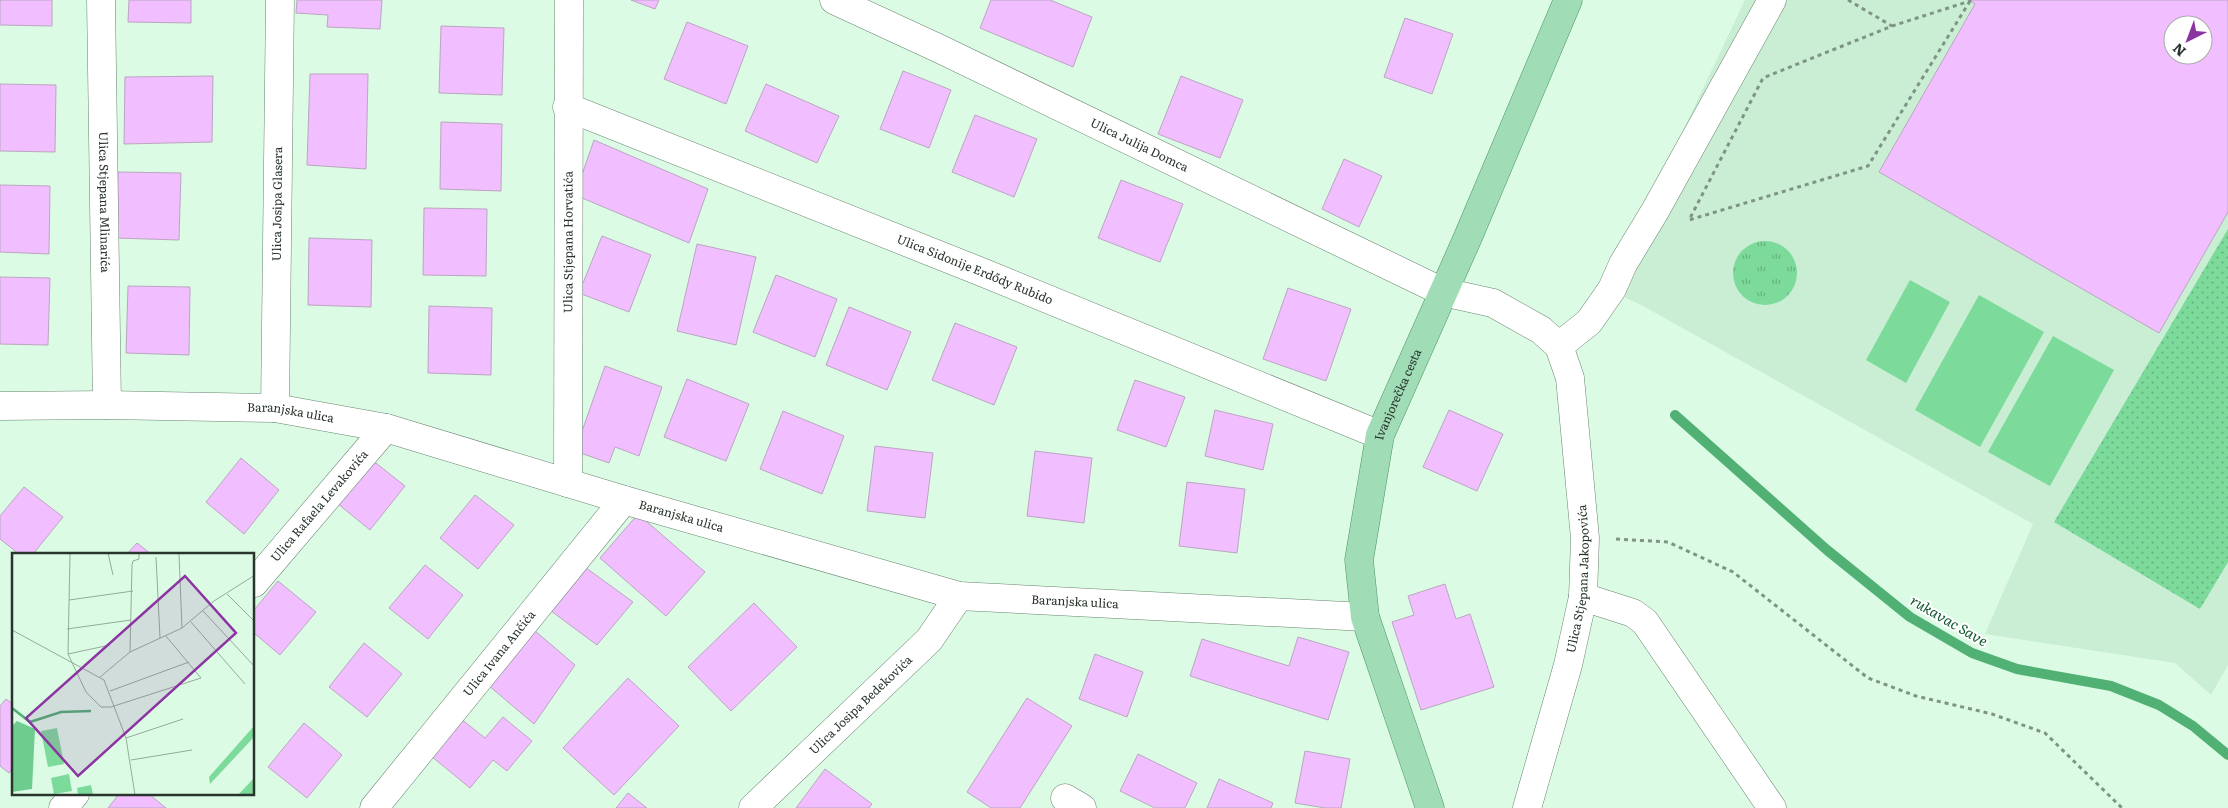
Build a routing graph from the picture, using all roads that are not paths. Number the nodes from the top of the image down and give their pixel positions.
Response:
1 (101, 0) edge
2 (280, 0) edge
3 (568, 0) edge
4 (834, 0) edge
5 (1568, 0) edge
6 (1772, 0) edge
7 (567, 107) junction
8 (1443, 292) junction
9 (1559, 346) junction
10 (107, 405) junction
11 (0, 406) edge
12 (276, 408) junction
13 (386, 428) junction
14 (1380, 435) junction
15 (568, 483) junction
16 (624, 500) junction
17 (255, 582) edge
18 (959, 596) junction
19 (1583, 597) junction
20 (1365, 617) junction
21 (73, 796) edge
22 (63, 808) edge
23 (374, 808) edge
24 (753, 808) edge
25 (1430, 808) edge
26 (1527, 808) edge
27 (1772, 808) edge

1 - 10 street, Ulica Stjepana Mlinarića
2 - 12 street, Ulica Josipa Glasera
3 - 7 street, Ulica Stjepana Horvatića
4 - 8 street, Ulica Julija Domca
5 - 8 main road, Ivanjorečka cesta
6 - 9 street
7 - 14 street, Ulica Sidonije Erdődy Rubido
7 - 15 street, Ulica Stjepana Horvatića
8 - 9 street, Ulica Julija Domca
8 - 14 main road, Ivanjorečka cesta
9 - 19 street, Ulica Stjepana Jakopovića
10 - 11 street, Baranjska ulica
10 - 12 street, Baranjska ulica
12 - 13 street, Baranjska ulica
13 - 15 street, Baranjska ulica
13 - 17 street, Ulica Rafaela Levakovića
14 - 20 main road, Ivanjorečka cesta
15 - 16 street, Baranjska ulica
16 - 18 street, Baranjska ulica
16 - 23 street, Ulica Ivana Ančića
18 - 20 street, Baranjska ulica
18 - 24 street, Ulica Josipa Bedekovića
19 - 26 street, Ulica Stjepana Jakopovića
19 - 27 street
20 - 25 main road, Ivanjorečka cesta
21 - 22 street

